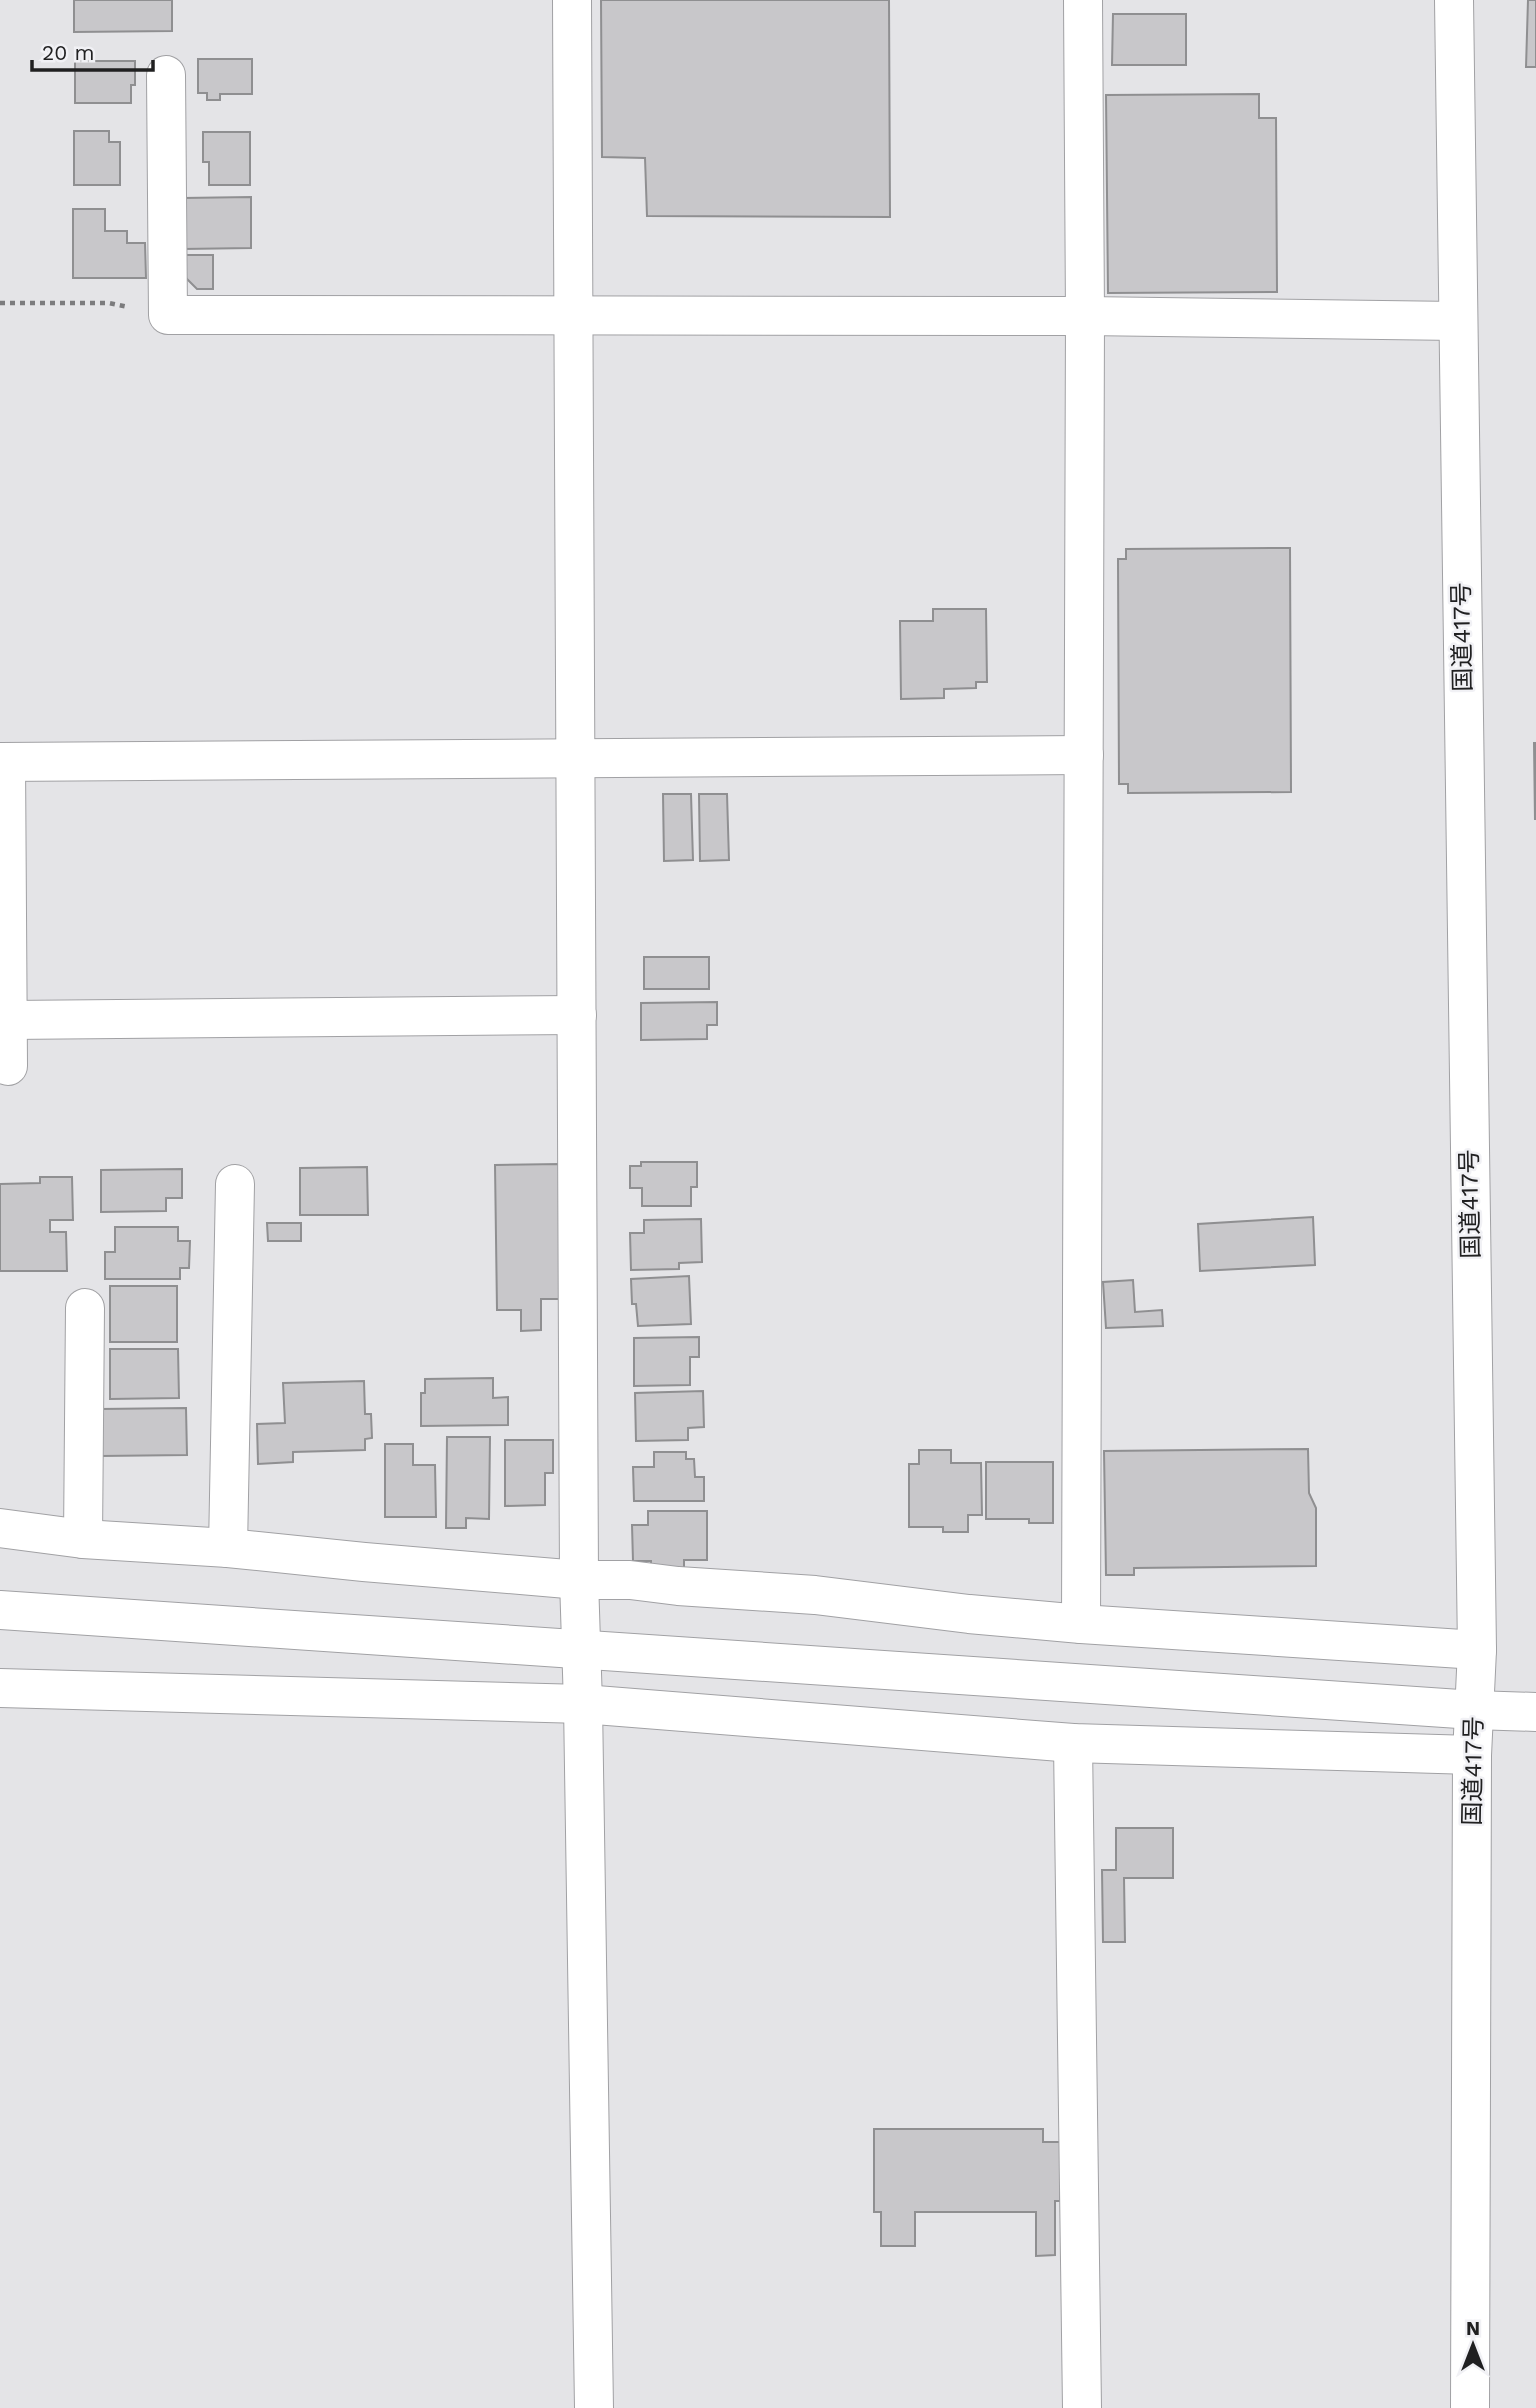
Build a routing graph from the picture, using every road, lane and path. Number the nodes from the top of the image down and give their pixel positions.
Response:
1 (572, 0) edge
2 (1083, 0) edge
3 (1454, 0) edge
4 (166, 75) dead end
5 (0, 303) edge
6 (168, 315) junction
7 (574, 315) junction
8 (1085, 316) junction
9 (1457, 321) junction
10 (1084, 755) junction
11 (576, 759) junction
12 (3, 762) edge
13 (577, 1015) junction
14 (8, 1020) junction
15 (8, 1066) dead end
16 (235, 1184) dead end
17 (85, 1308) dead end
18 (0, 1528) edge
19 (83, 1539) junction
20 (228, 1548) junction
21 (579, 1580) junction
22 (0, 1610) edge
23 (1081, 1624) junction
24 (582, 1649) junction
25 (1477, 1650) junction
26 (0, 1688) edge
27 (583, 1704) junction
28 (1474, 1710) junction
29 (1536, 1712) edge
30 (1073, 1743) junction
31 (1472, 1755) junction
32 (594, 2408) edge
33 (1082, 2408) edge
34 (1470, 2408) edge

1 - 7 main road
2 - 8 main road
3 - 9 main road, 国道417号
4 - 6 main road
5 - 6 path
6 - 7 main road
7 - 8 main road
7 - 11 main road
8 - 9 main road
8 - 10 main road
9 - 25 main road, 国道417号
10 - 11 main road
10 - 23 main road
11 - 12 main road
11 - 13 main road
12 - 14 main road
13 - 14 main road
13 - 21 main road
14 - 15 main road
16 - 20 main road
17 - 19 main road
18 - 19 main road
19 - 20 main road
20 - 21 main road
21 - 23 main road
21 - 24 main road
22 - 24 main road
23 - 25 main road
24 - 27 main road
24 - 28 main road
25 - 28 main road, 国道417号
26 - 27 main road
27 - 30 main road
27 - 32 main road
28 - 29 main road
28 - 31 main road, 国道417号
30 - 31 main road
30 - 33 main road
31 - 34 main road, 国道417号

